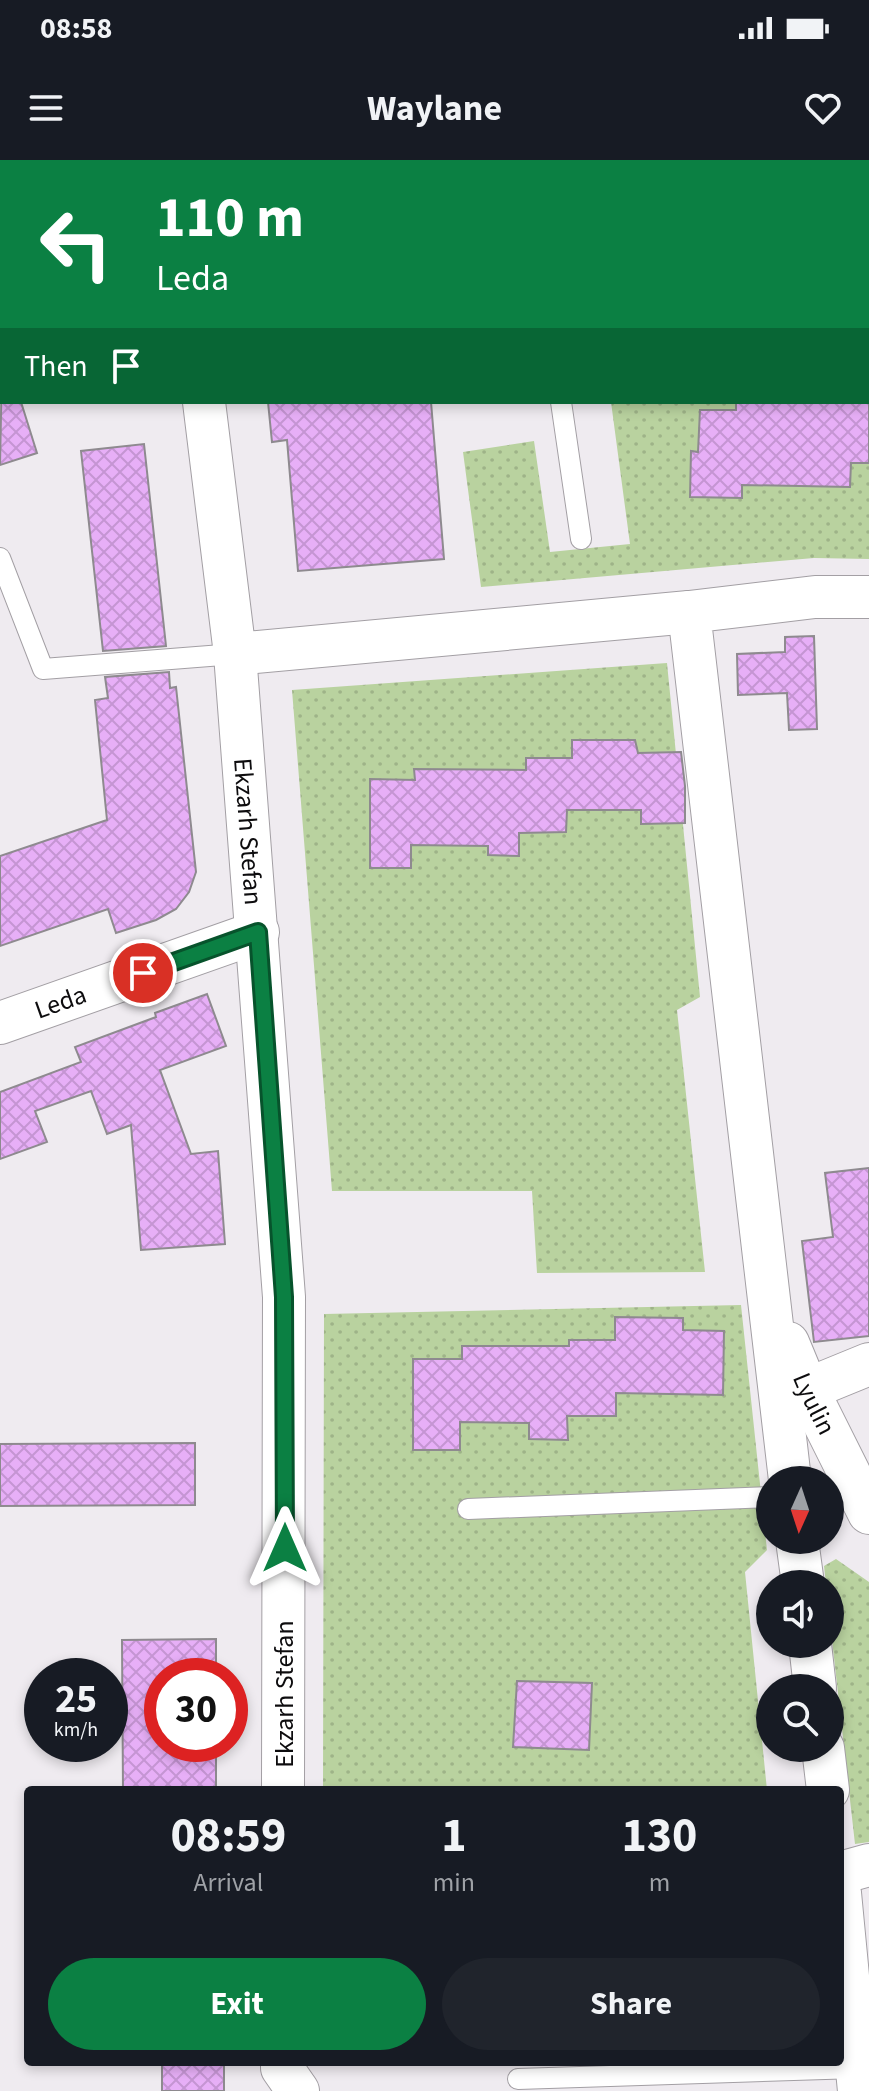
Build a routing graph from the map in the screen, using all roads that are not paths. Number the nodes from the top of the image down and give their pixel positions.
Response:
1 (204, 404) edge
2 (561, 404) edge
3 (581, 539) dead end
4 (0, 558) edge
5 (869, 597) edge
6 (689, 612) junction
7 (235, 654) junction
8 (258, 932) junction
9 (0, 1023) edge
10 (869, 1364) edge
11 (793, 1395) junction
12 (790, 1466) edge
13 (756, 1498) edge
14 (468, 1509) dead end
15 (869, 1513) edge
16 (825, 1762) edge
17 (283, 1786) edge
18 (828, 1786) edge
19 (869, 1865) edge
20 (844, 1872) edge
21 (844, 1935) edge
22 (282, 2066) edge
23 (518, 2079) dead end
24 (858, 2080) edge
25 (298, 2091) edge

1 - 7 street, Ekzarh Stefan
2 - 3 lane
4 - 7 lane
5 - 6 street
6 - 7 street
6 - 11 street
7 - 8 street, Ekzarh Stefan
8 - 9 street, Leda
8 - 17 street, Ekzarh Stefan
10 - 11 street
11 - 12 street
11 - 15 street, Lyulin
13 - 14 lane
16 - 18 street
19 - 20 street
21 - 24 street
22 - 25 street
23 - 24 lane

